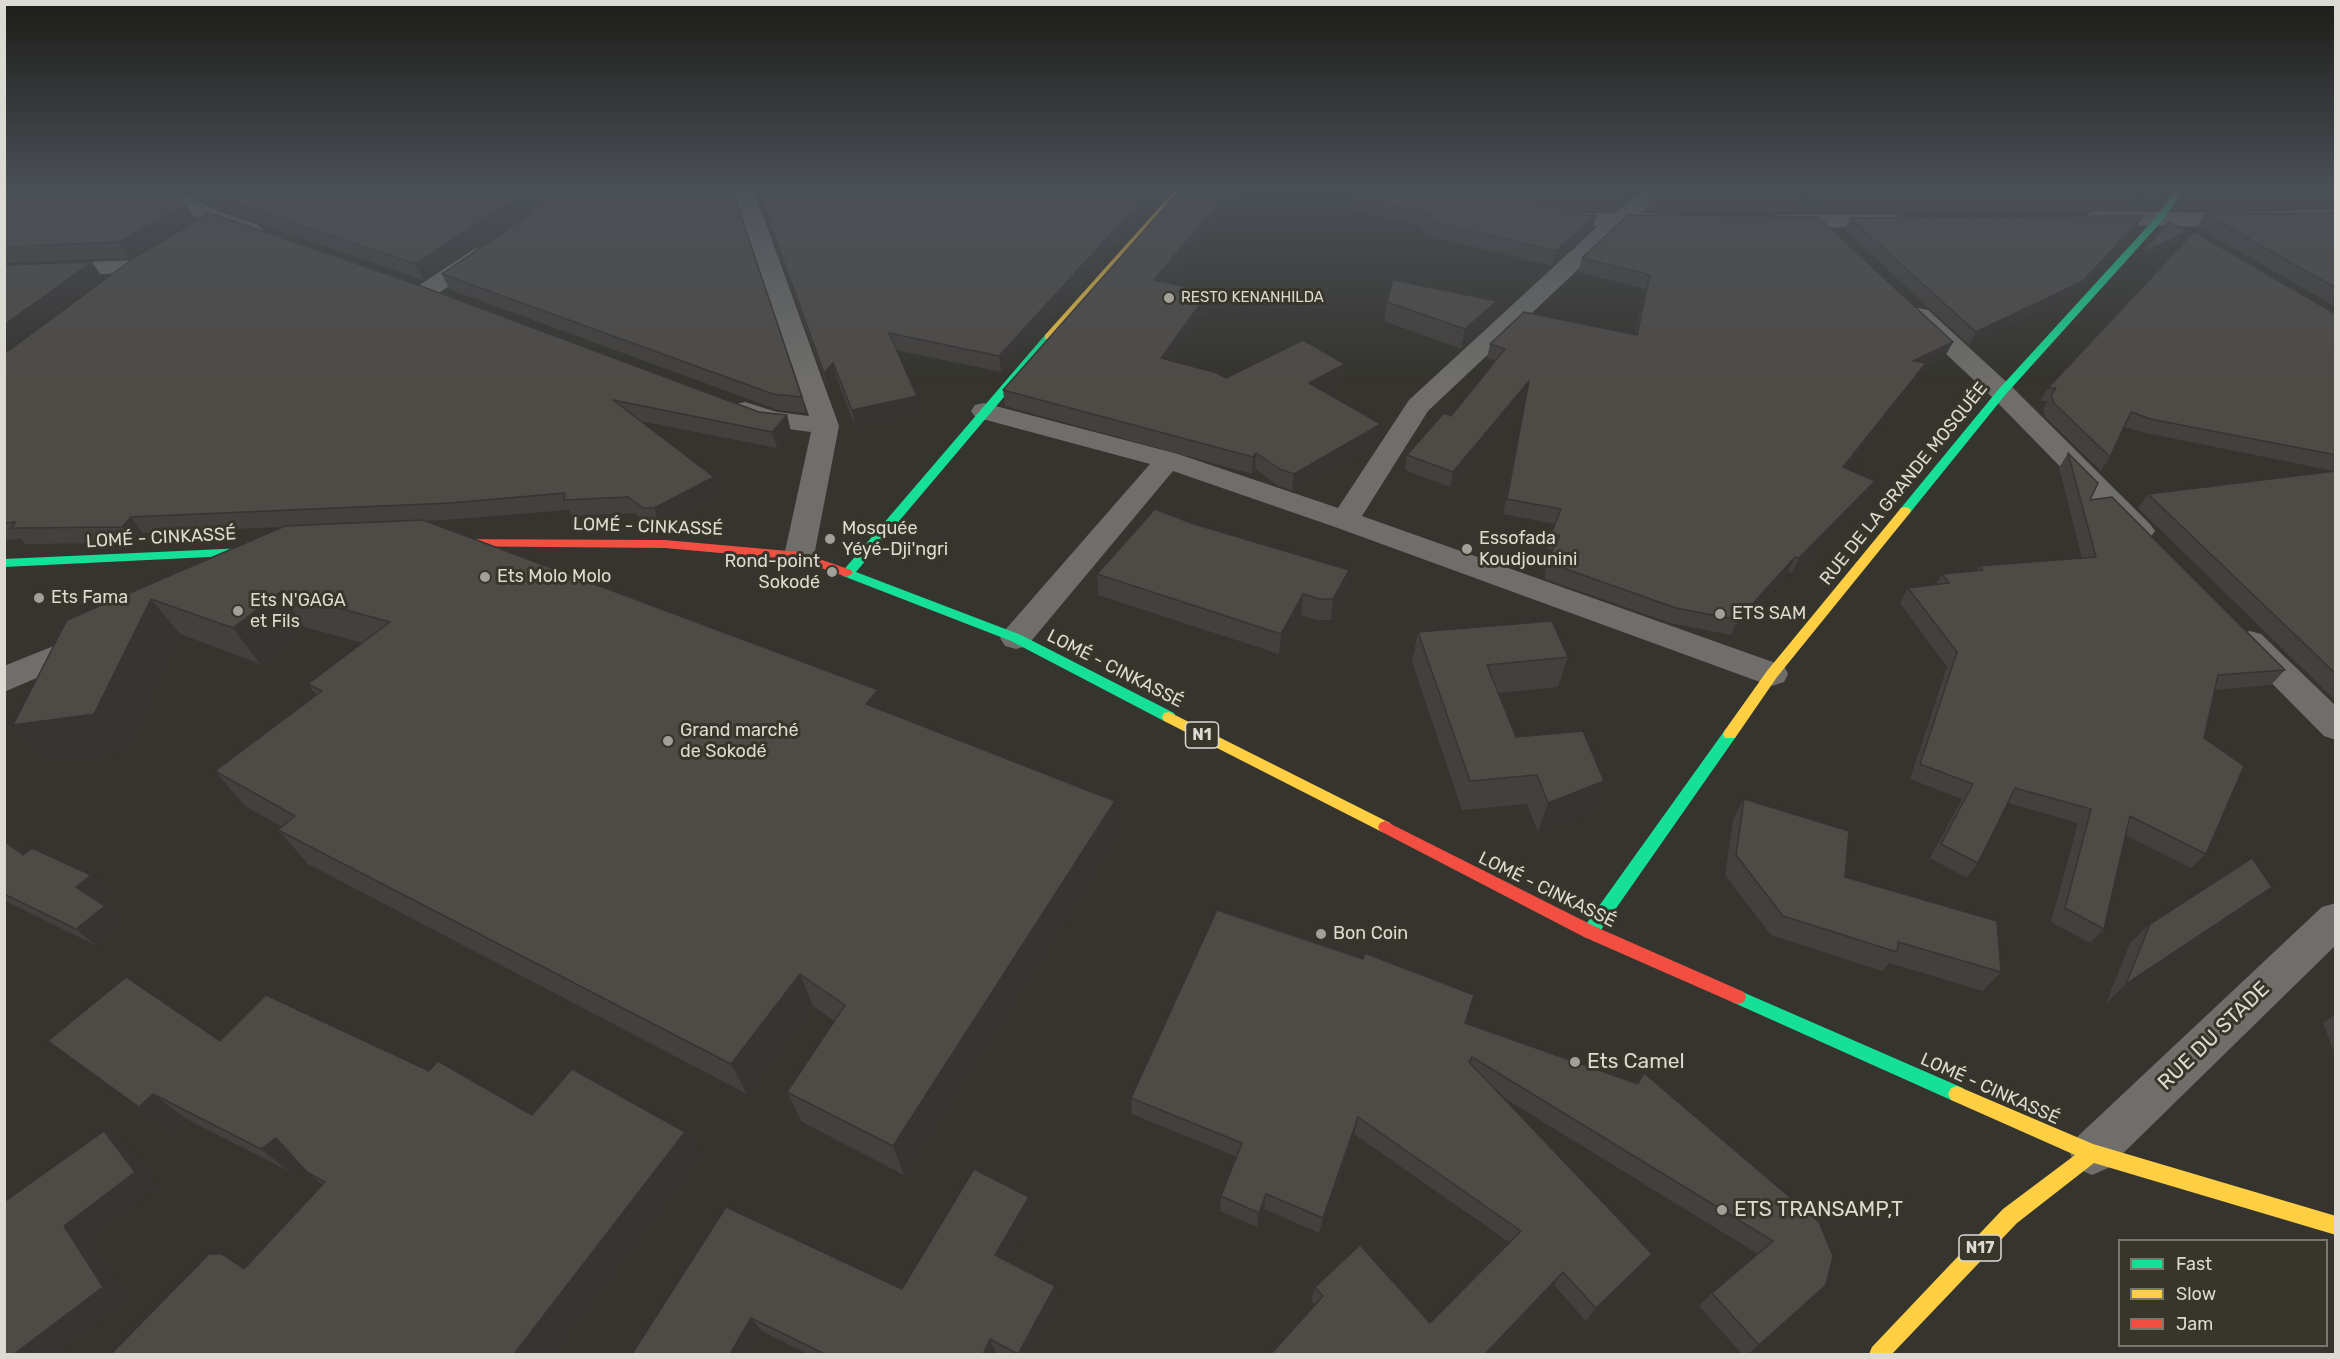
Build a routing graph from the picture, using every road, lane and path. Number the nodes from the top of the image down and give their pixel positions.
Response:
1 (483, 253) edge
2 (765, 253) edge
3 (1124, 253) edge
4 (1582, 253) edge
5 (2128, 253) edge
6 (155, 255) edge
7 (135, 267) junction
8 (4, 272) edge
9 (107, 288) edge
10 (426, 292) edge
11 (1897, 295) edge
12 (2002, 392) junction
13 (728, 404) edge
14 (984, 411) junction
15 (826, 426) junction
16 (1168, 460) junction
17 (1345, 520) junction
18 (429, 544) edge
19 (287, 550) joint
20 (2160, 551) edge
21 (799, 556) junction
22 (4, 563) edge
23 (848, 573) junction
24 (218, 584) edge
25 (2235, 627) edge
26 (111, 632) edge
27 (1016, 638) junction
28 (1772, 674) junction
29 (4, 680) edge
30 (2336, 728) edge
31 (2336, 919) edge
32 (1590, 932) junction
33 (2092, 1153) junction
34 (2336, 1226) edge
35 (1879, 1354) edge

1 - 10 street
2 - 15 street
3 - 14 main road
4 - 17 street
5 - 12 main road, RUE DE LA GRANDE MOSQUÉE
6 - 7 street
7 - 8 street
7 - 9 street
11 - 12 street
12 - 20 street
12 - 28 main road, RUE DE LA GRANDE MOSQUÉE
13 - 15 street
14 - 16 street
14 - 23 main road
15 - 21 street
16 - 17 street
16 - 27 street
17 - 28 street
18 - 21 main road, LOMÉ - CINKASSÉ / N1
19 - 22 main road, LOMÉ - CINKASSÉ
19 - 24 street
21 - 23 main road, LOMÉ - CINKASSÉ / N1
23 - 27 main road, LOMÉ - CINKASSÉ / N1
25 - 30 street
26 - 29 street
27 - 32 main road, LOMÉ - CINKASSÉ / N1
28 - 32 main road, RUE DE LA GRANDE MOSQUÉE
31 - 33 street, RUE DU STADE
32 - 33 main road, LOMÉ - CINKASSÉ / N1
33 - 34 main road, LOMÉ - CINKASSÉ / N1
33 - 35 main road, N17

